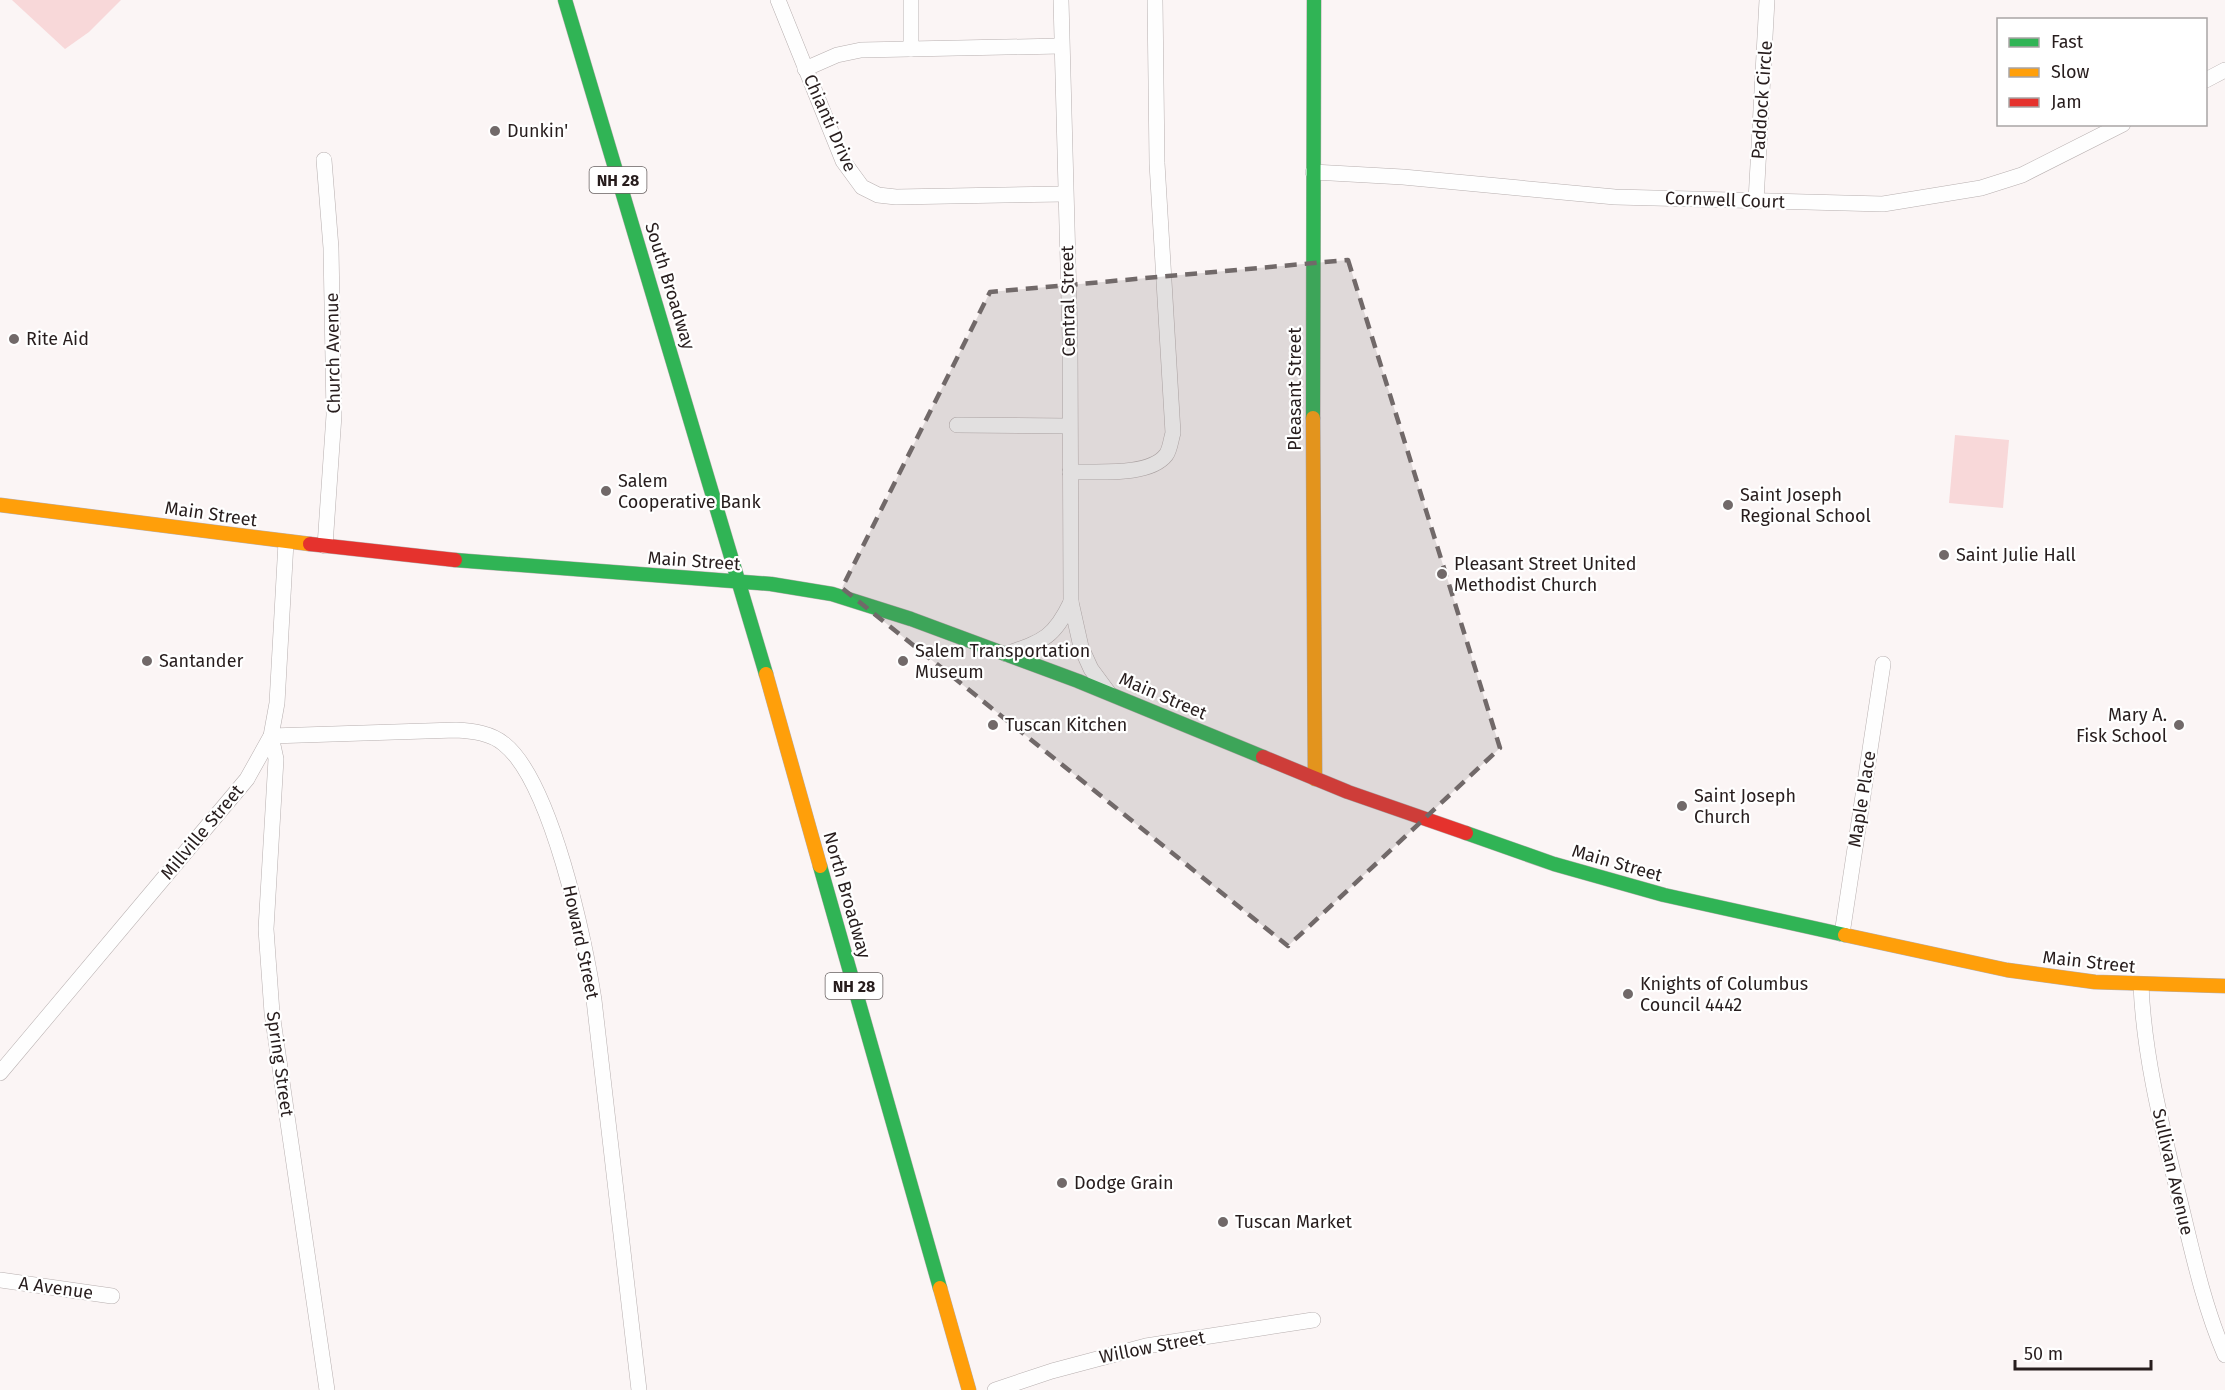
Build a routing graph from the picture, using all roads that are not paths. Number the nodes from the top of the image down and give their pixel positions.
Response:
1 (565, 0) edge
2 (778, 0) edge
3 (911, 0) edge
4 (1061, 0) edge
5 (1155, 0) edge
6 (1314, 0) edge
7 (1767, 0) edge
8 (1061, 46) junction
9 (911, 49) junction
10 (805, 69) junction
11 (2225, 70) edge
12 (2207, 79) edge
13 (2119, 126) edge
14 (324, 160) dead end
15 (1313, 172) junction
16 (1065, 194) junction
17 (1756, 201) junction
18 (957, 425) dead end
19 (1069, 426) junction
20 (1070, 472) junction
21 (0, 505) edge
22 (286, 543) junction
23 (325, 546) junction
24 (741, 583) junction
25 (1071, 602) junction
26 (1006, 654) junction
27 (1883, 664) dead end
28 (1110, 694) junction
29 (271, 736) junction
30 (1315, 779) junction
31 (1842, 934) junction
32 (2141, 986) junction
33 (2225, 986) edge
34 (0, 1073) edge
35 (0, 1280) edge
36 (112, 1296) dead end
37 (1313, 1320) dead end
38 (2225, 1355) edge
39 (327, 1390) edge
40 (639, 1390) edge
41 (969, 1390) edge
42 (995, 1390) edge

1 - 24 main road, South Broadway / NH 28
2 - 10 street, Chianti Drive
3 - 9 street
4 - 8 street, Central Street
5 - 20 street
6 - 15 main road, Pleasant Street
7 - 17 street, Paddock Circle
8 - 9 street
8 - 16 street, Central Street
9 - 10 street
10 - 16 street, Chianti Drive
11 - 12 street
13 - 17 street, Cornwell Court
14 - 23 street, Church Avenue
15 - 17 street, Cornwell Court
15 - 30 main road, Pleasant Street
16 - 19 street, Central Street
18 - 19 street
19 - 20 street, Central Street
20 - 25 street, Central Street
21 - 22 main road, Main Street
22 - 23 main road, Main Street
22 - 29 street, Millville Street
23 - 24 main road, Main Street
24 - 26 main road, Main Street
24 - 41 main road, North Broadway / NH 28
25 - 26 street
25 - 28 street, Central Street
26 - 28 main road, Main Street
27 - 31 street, Maple Place
28 - 30 main road, Main Street
29 - 34 street, Millville Street
29 - 39 street, Spring Street
29 - 40 street, Howard Street
30 - 31 main road, Main Street
31 - 32 main road, Main Street
32 - 33 main road, Main Street
32 - 38 street, Sullivan Avenue
35 - 36 street, A Avenue
37 - 42 street, Willow Street

